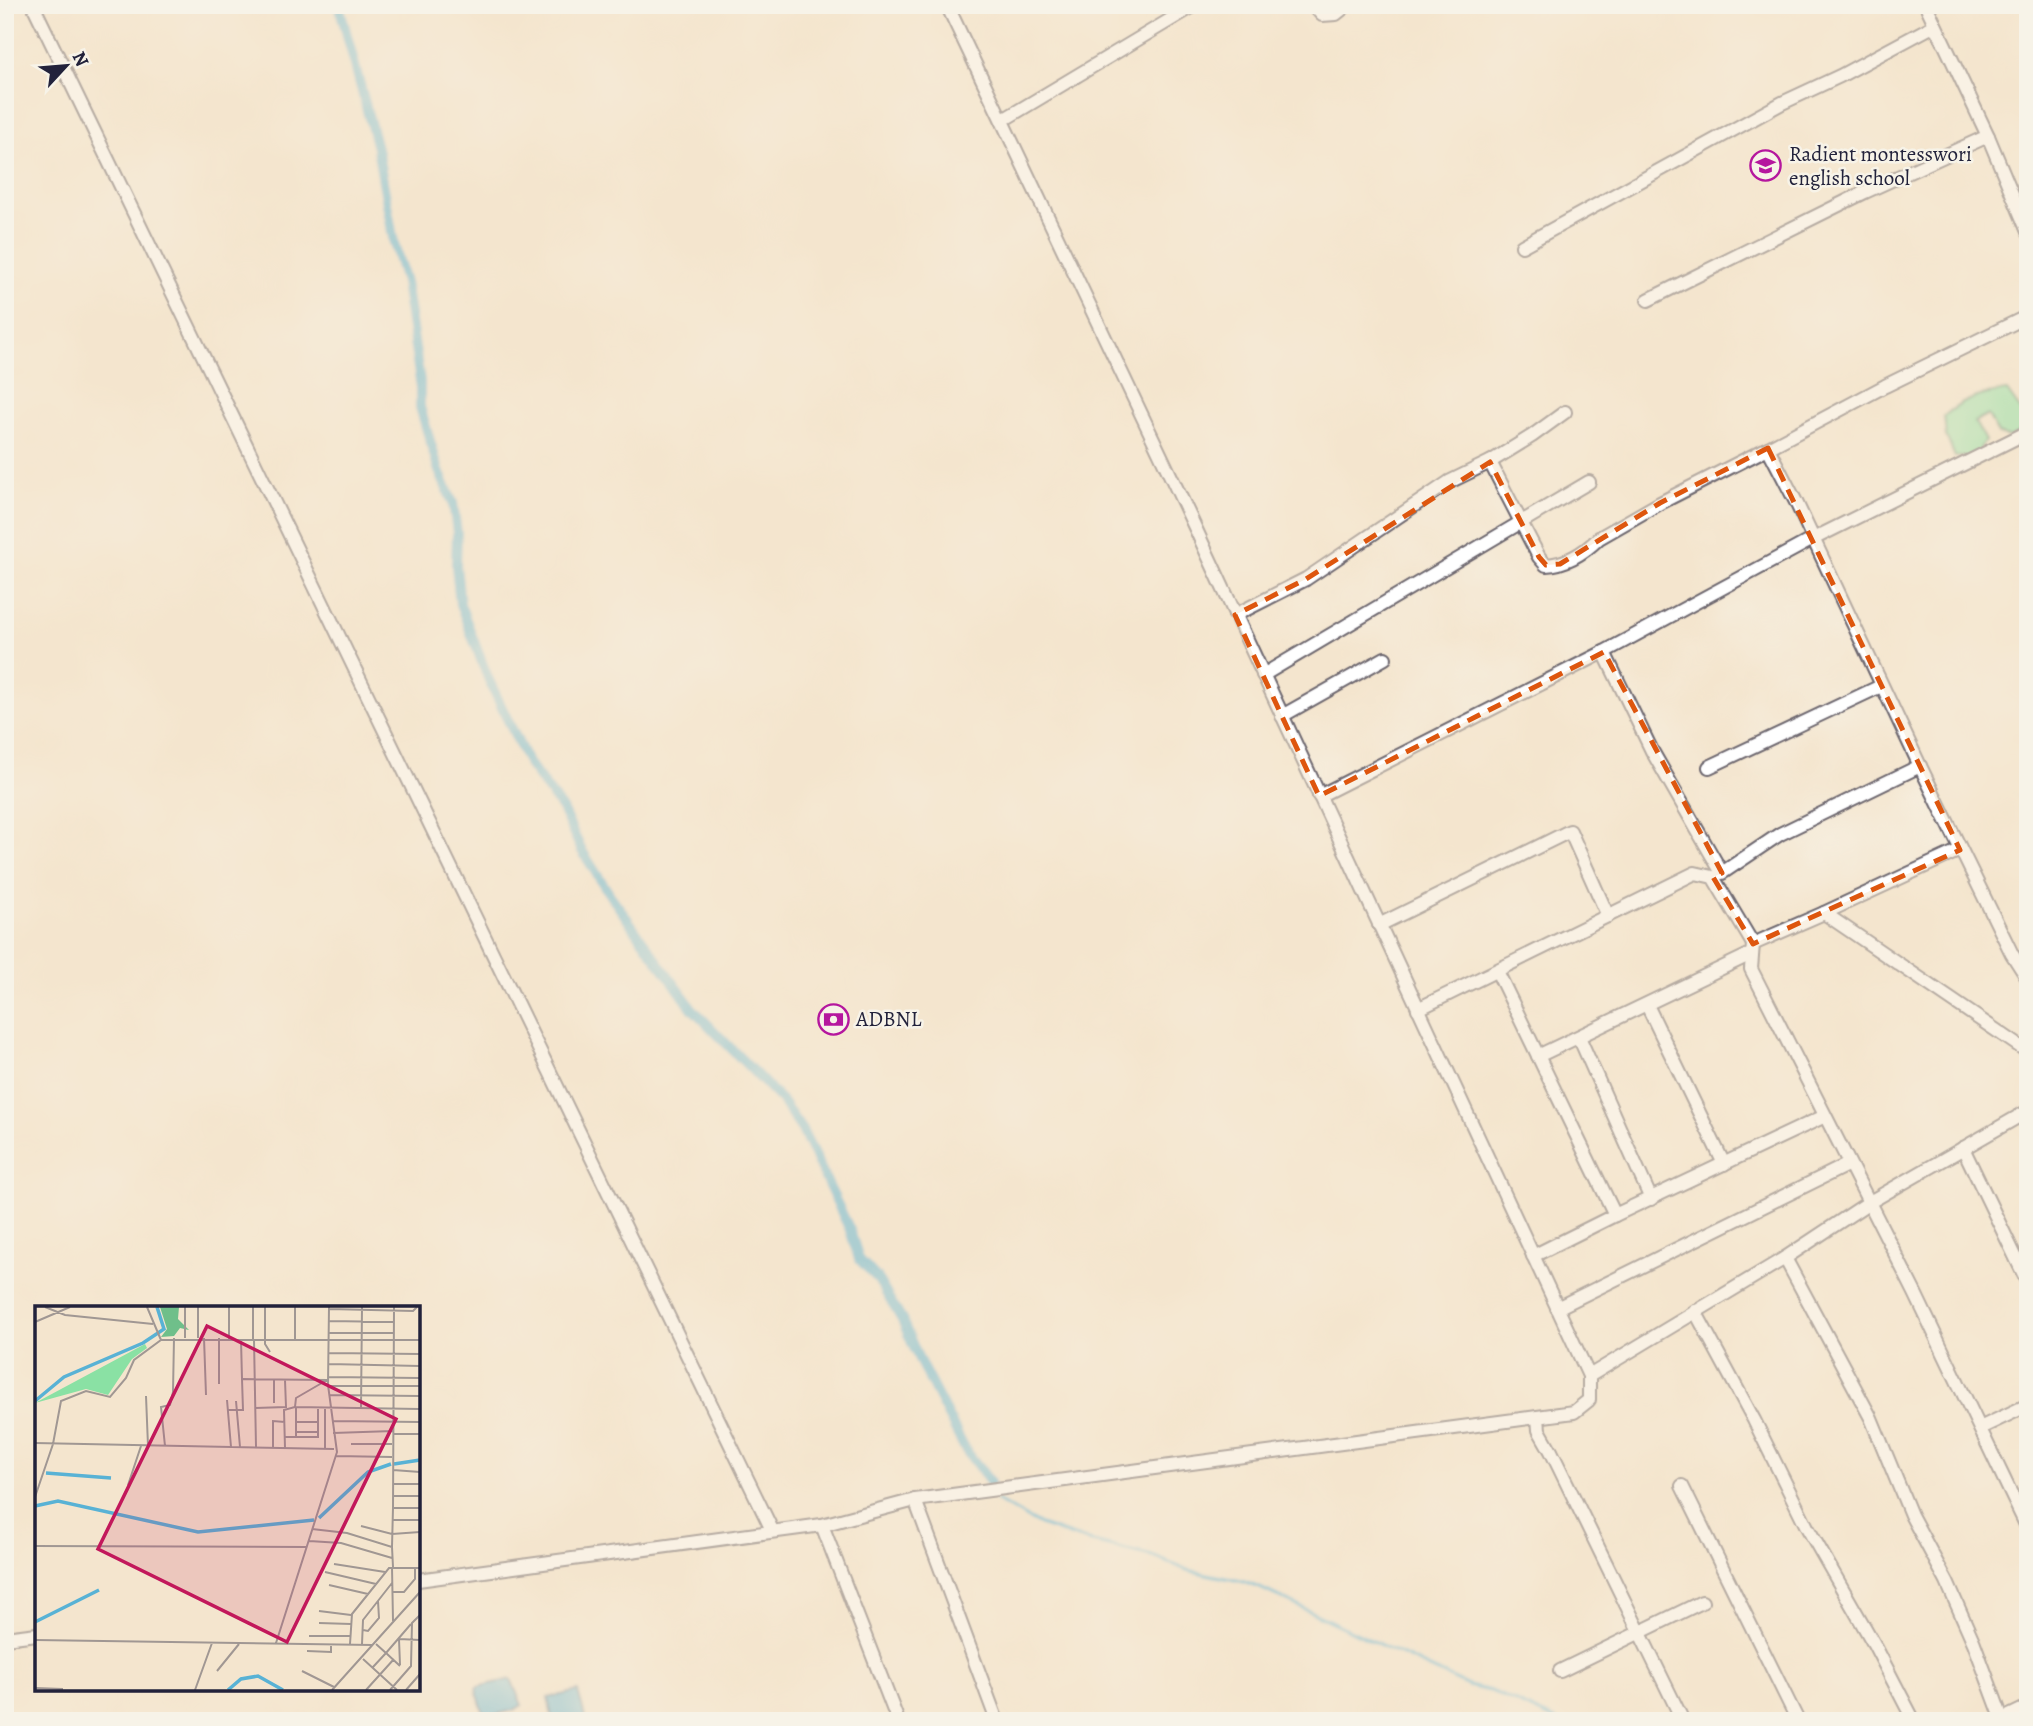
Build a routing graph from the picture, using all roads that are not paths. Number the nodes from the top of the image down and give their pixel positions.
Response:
1 (33, 5) edge
2 (947, 5) edge
3 (1195, 5) edge
4 (1313, 5) edge
5 (1347, 5) edge
6 (1926, 5) edge
7 (1935, 25) junction
8 (1003, 121) junction
9 (1988, 136) junction
10 (2022, 204) edge
11 (2028, 232) edge
12 (1522, 246) dead end
13 (1648, 300) dead end
14 (2028, 316) edge
15 (1565, 412) dead end
16 (2028, 432) edge
17 (1768, 448) junction
18 (1490, 462) junction
19 (1589, 482) dead end
20 (1521, 522) junction
21 (1813, 539) junction
22 (1235, 615) junction
23 (1604, 652) junction
24 (1385, 658) dead end
25 (1263, 675) junction
26 (1881, 686) junction
27 (1282, 716) junction
28 (1920, 766) junction
29 (1709, 767) dead end
30 (1319, 796) junction
31 (1961, 850) junction
32 (1717, 875) junction
33 (1824, 913) junction
34 (1608, 916) junction
35 (1379, 925) junction
36 (1752, 949) junction
37 (1496, 971) junction
38 (2028, 979) edge
39 (1647, 1006) junction
40 (1418, 1009) junction
41 (1578, 1037) junction
42 (2028, 1052) edge
43 (1538, 1056) junction
44 (2028, 1111) edge
45 (1825, 1116) junction
46 (1963, 1148) junction
47 (1724, 1164) junction
48 (1849, 1164) junction
49 (1651, 1199) junction
50 (1868, 1203) junction
51 (1615, 1215) junction
52 (1533, 1256) junction
53 (1785, 1258) junction
54 (2028, 1283) edge
55 (1557, 1308) junction
56 (1695, 1311) junction
57 (1589, 1376) junction
58 (2028, 1405) edge
59 (1538, 1417) junction
60 (1980, 1428) junction
61 (1682, 1486) dead end
62 (915, 1500) junction
63 (822, 1525) junction
64 (2028, 1529) edge
65 (772, 1530) junction
66 (420, 1580) edge
67 (1702, 1602) dead end
68 (1641, 1633) junction
69 (35, 1634) edge
70 (5, 1638) edge
71 (1560, 1671) dead end
72 (2028, 1707) edge
73 (2001, 1720) edge
74 (898, 1721) edge
75 (997, 1721) edge
76 (1683, 1721) edge
77 (1798, 1721) edge
78 (1914, 1721) edge

1 - 65 street
2 - 8 street
3 - 8 street
4 - 5 street
6 - 7 street
7 - 9 street
7 - 12 street
8 - 22 street
9 - 10 street
9 - 13 street
10 - 11 street
14 - 17 street
15 - 18 street
16 - 21 street
17 - 20 street
17 - 21 street
18 - 20 street
18 - 22 street
19 - 20 street
20 - 25 street
21 - 23 street
21 - 26 street
22 - 25 street
23 - 30 street
23 - 32 street
24 - 27 street
25 - 27 street
26 - 28 street
26 - 29 street
27 - 30 street
28 - 31 street
28 - 32 street
30 - 35 street
31 - 33 street
31 - 38 street
32 - 34 street
32 - 36 street
33 - 36 street
33 - 42 street
34 - 35 street
34 - 37 street
35 - 40 street
36 - 39 street
36 - 45 street
37 - 40 street
37 - 43 street
39 - 41 street
39 - 47 street
40 - 52 street
41 - 43 street
41 - 49 street
43 - 51 street
44 - 46 street
45 - 47 street
45 - 48 street
46 - 50 street
46 - 54 street
47 - 49 street
48 - 50 street
48 - 55 street
49 - 51 street
50 - 53 street
50 - 60 street
51 - 52 street
52 - 55 street
53 - 56 street
53 - 73 street
55 - 57 street
56 - 57 street
56 - 78 street
57 - 59 street
58 - 60 street
59 - 62 street
59 - 68 street
60 - 64 street
61 - 77 street
62 - 63 street
62 - 75 street
63 - 65 street
63 - 74 street
65 - 66 street
67 - 68 street
68 - 71 street
68 - 76 street
69 - 70 street
72 - 73 street

